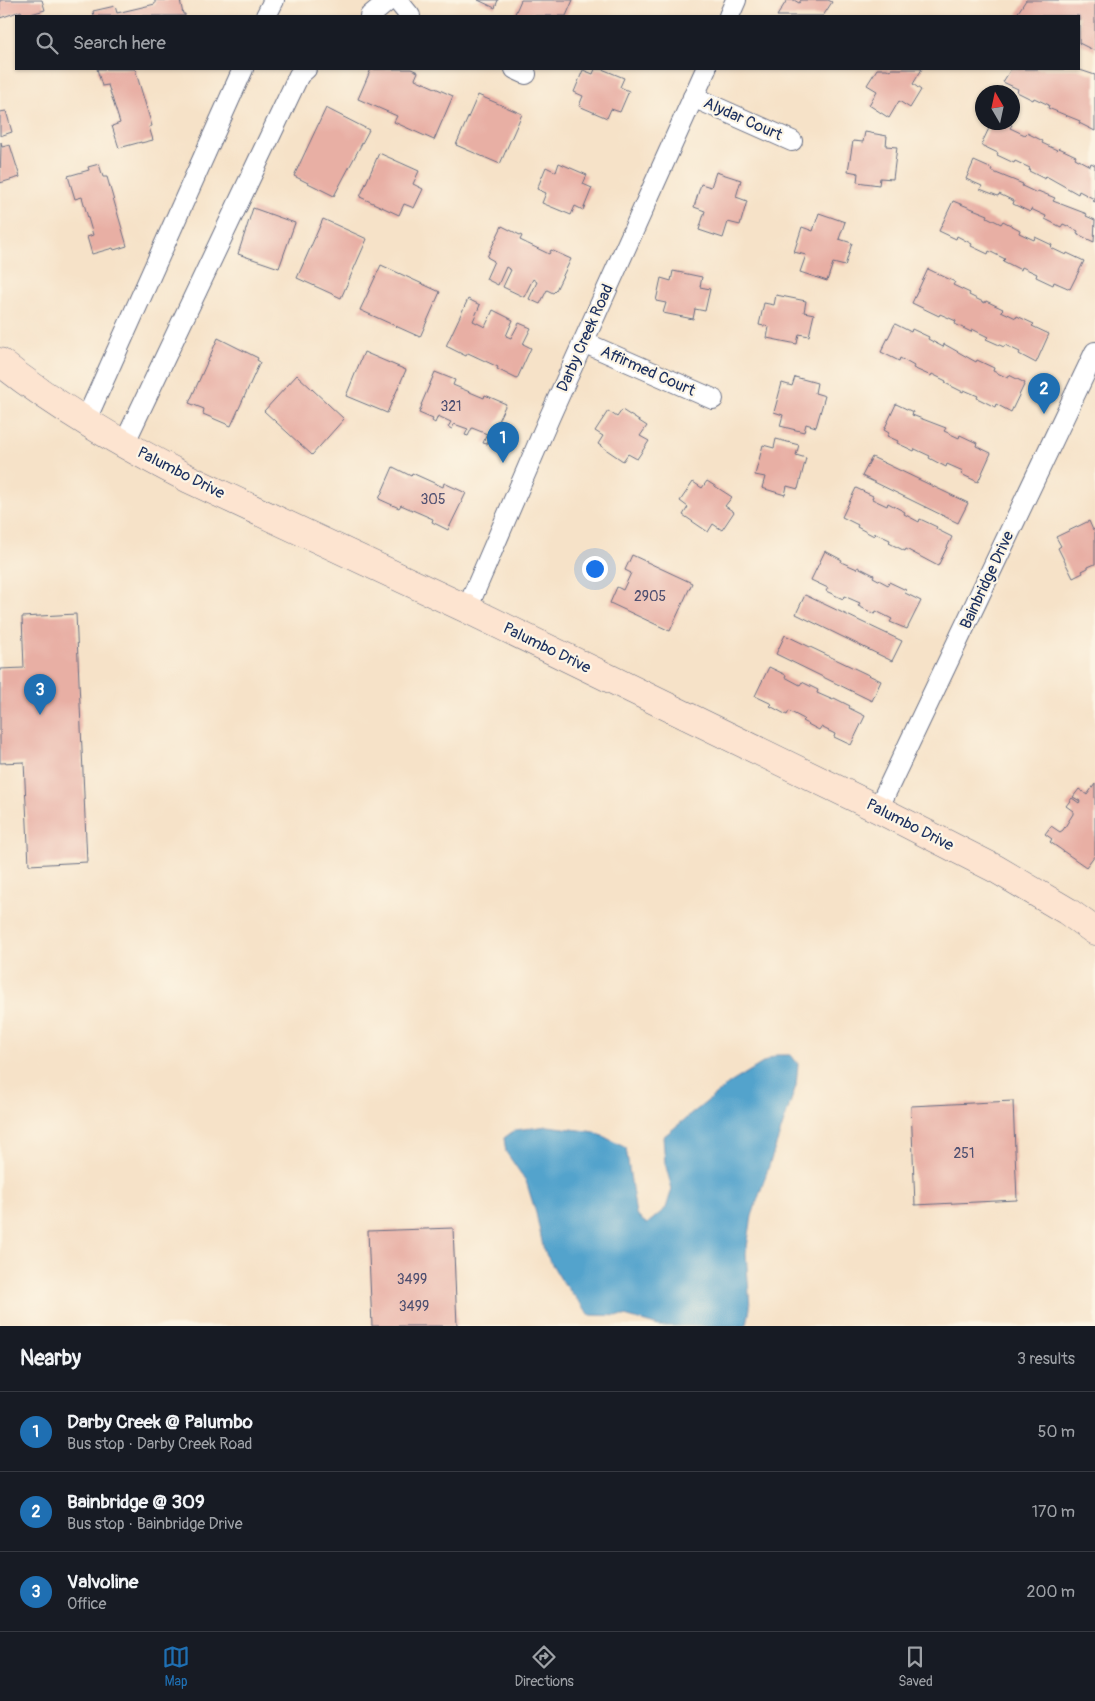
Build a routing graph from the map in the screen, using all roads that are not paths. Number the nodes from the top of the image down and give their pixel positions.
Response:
1 (274, 0) edge
2 (389, 0) edge
3 (397, 0) edge
4 (736, 0) edge
5 (266, 15) edge
6 (371, 15) edge
7 (409, 15) edge
8 (729, 15) edge
9 (243, 70) edge
10 (305, 70) edge
11 (706, 70) edge
12 (693, 97) junction
13 (792, 141) dead end
14 (583, 342) junction
15 (1095, 352) edge
16 (0, 362) edge
17 (713, 399) dead end
18 (86, 422) junction
19 (124, 444) junction
20 (467, 609) junction
21 (878, 808) junction
22 (1095, 931) edge

1 - 5 street
2 - 6 street
3 - 7 street
4 - 8 street
9 - 18 street
10 - 19 street
11 - 12 street, Darby Creek Road
12 - 13 street, Alydar Court
12 - 14 street, Darby Creek Road
14 - 17 street, Affirmed Court
14 - 20 street, Darby Creek Road
15 - 21 street, Bainbridge Drive
16 - 18 street, Palumbo Drive
18 - 19 street, Palumbo Drive
19 - 20 street, Palumbo Drive
20 - 21 street, Palumbo Drive
21 - 22 street, Palumbo Drive

